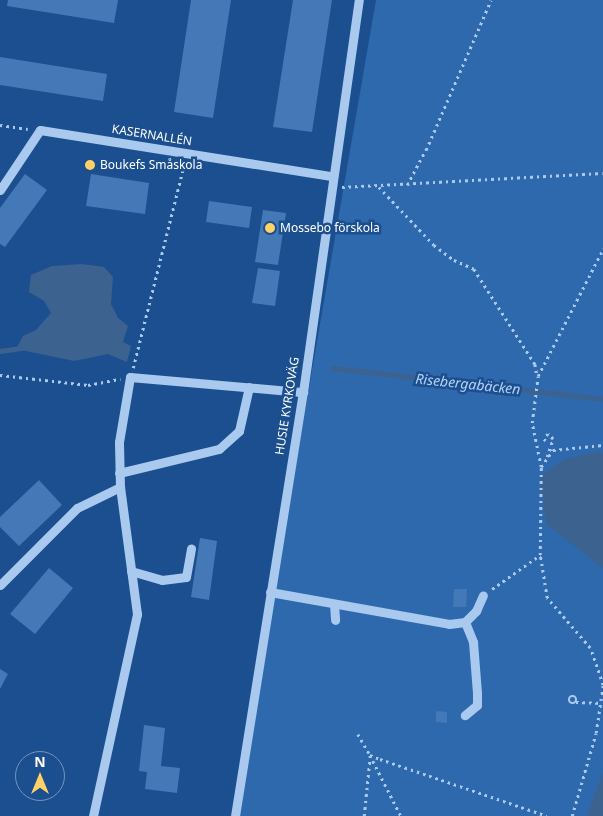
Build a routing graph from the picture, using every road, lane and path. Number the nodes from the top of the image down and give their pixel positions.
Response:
1 (359, 0) edge
2 (491, 0) edge
3 (0, 125) edge
4 (40, 130) junction
5 (187, 154) junction
6 (603, 173) edge
7 (331, 176) junction
8 (407, 185) junction
9 (379, 187) junction
10 (330, 188) junction
11 (0, 190) edge
12 (603, 249) edge
13 (0, 375) edge
14 (538, 376) junction
15 (130, 377) junction
16 (249, 387) junction
17 (303, 392) junction
18 (549, 442) junction
19 (603, 445) edge
20 (547, 458) junction
21 (541, 467) junction
22 (119, 473) junction
23 (120, 487) junction
24 (191, 548) dead end
25 (540, 555) junction
26 (132, 571) junction
27 (0, 585) edge
28 (270, 592) junction
29 (483, 596) joint
30 (334, 604) junction
31 (335, 620) dead end
32 (465, 622) junction
33 (603, 699) edge
34 (576, 702) dead end
35 (602, 703) edge
36 (466, 714) dead end
37 (358, 734) dead end
38 (370, 755) junction
39 (92, 816) edge
40 (235, 816) edge
41 (364, 816) edge
42 (401, 816) edge
43 (547, 816) edge
44 (572, 816) edge

1 - 7 street, HUSIE KYRKOVÄG
2 - 8 path
3 - 4 path
4 - 5 street, KASERNALLÉN
4 - 11 street
5 - 7 street, KASERNALLÉN
5 - 15 path
6 - 8 path
7 - 10 street, HUSIE KYRKOVÄG
8 - 9 path
9 - 10 path
9 - 14 path
10 - 17 street, HUSIE KYRKOVÄG
12 - 14 path
13 - 15 path
14 - 21 path
15 - 16 street
15 - 22 street
16 - 17 street
16 - 22 street
17 - 28 street, HUSIE KYRKOVÄG
18 - 18 path
18 - 20 path
19 - 20 path
20 - 21 path
21 - 25 path
22 - 23 street
23 - 26 street
23 - 27 street
24 - 26 street
25 - 29 path
25 - 33 path
26 - 39 street
28 - 30 street
28 - 40 street, HUSIE KYRKOVÄG
29 - 32 street
30 - 31 street
30 - 32 street
32 - 36 street
33 - 35 path
34 - 35 path
35 - 44 path
37 - 38 path
38 - 41 path
38 - 42 path
38 - 43 path

